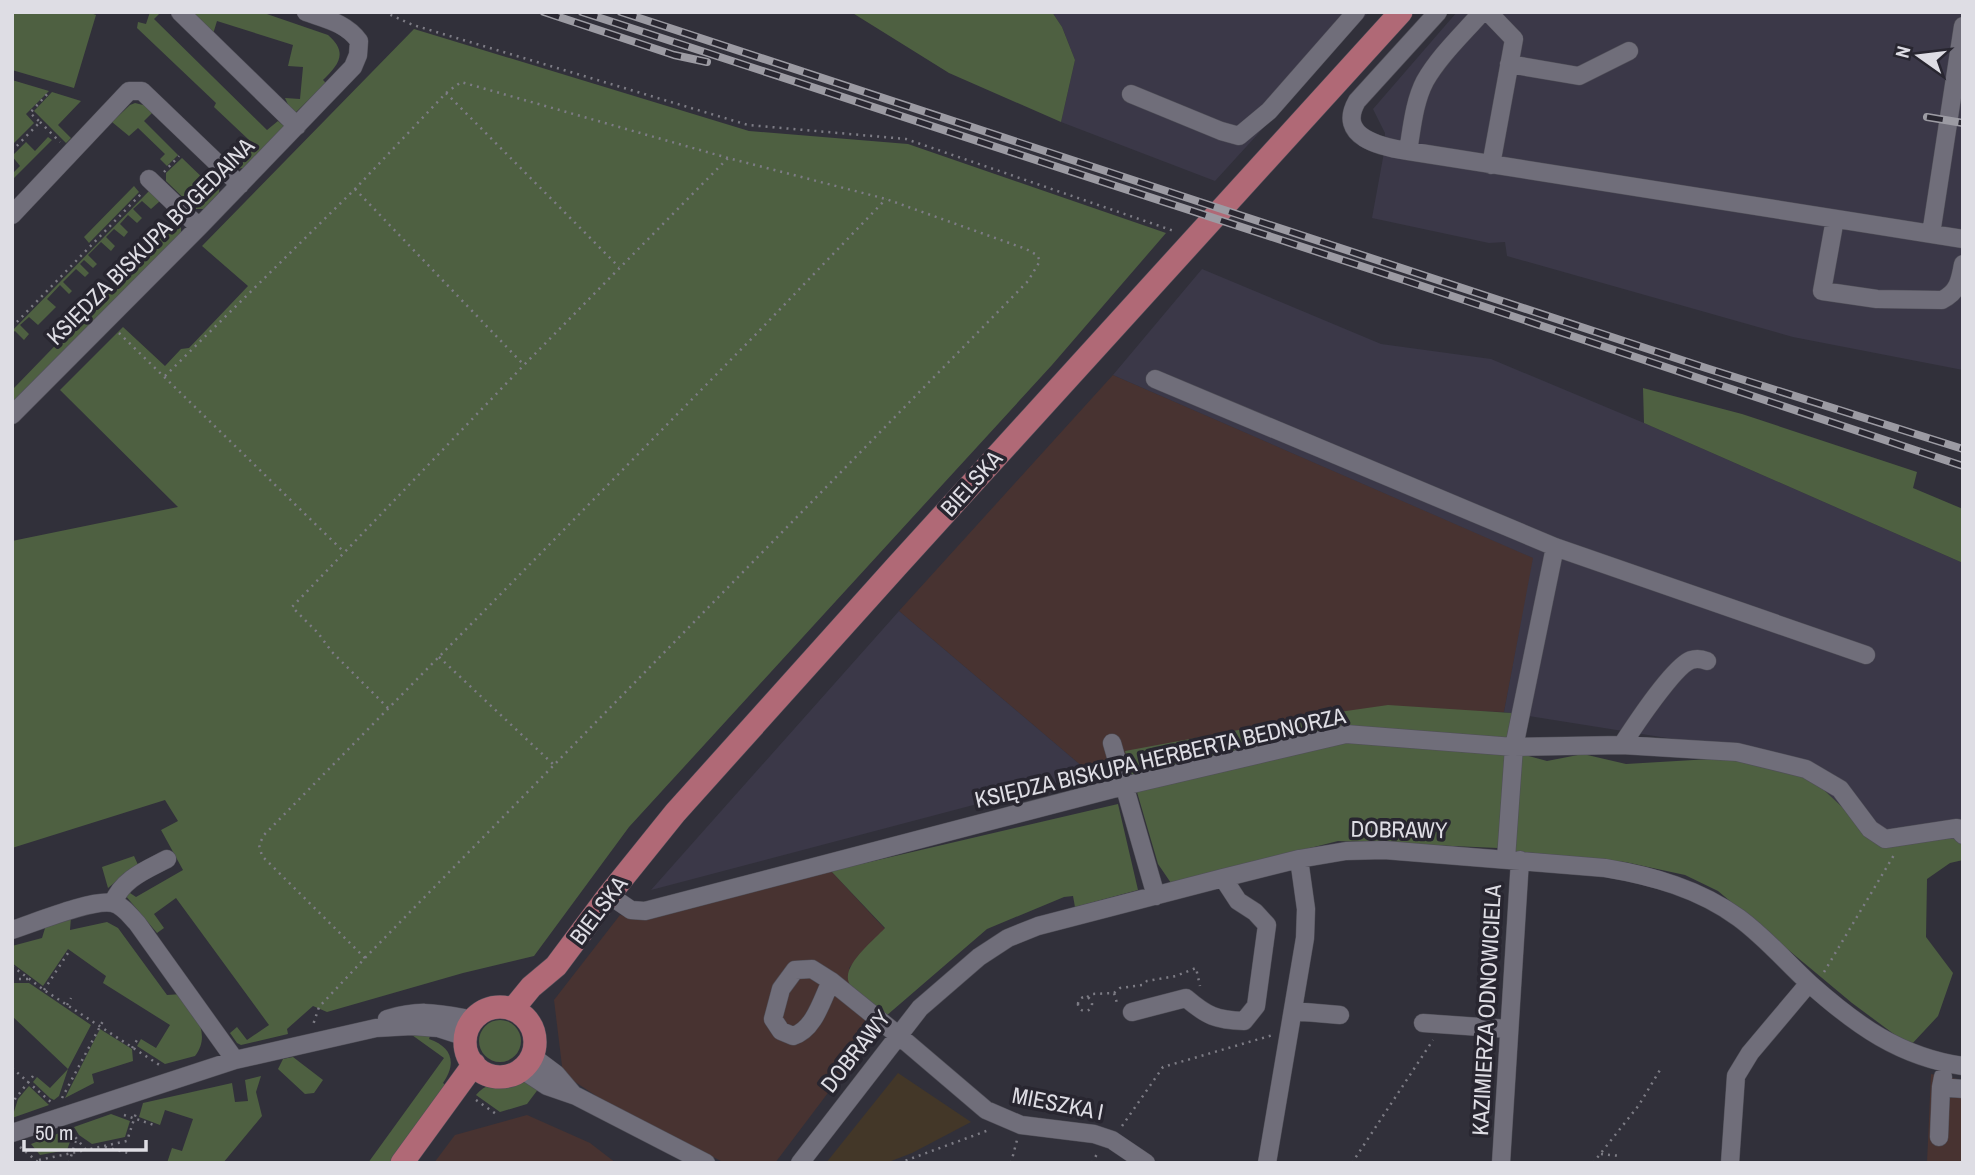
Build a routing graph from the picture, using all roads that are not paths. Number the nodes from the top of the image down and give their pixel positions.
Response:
1 (180, 12) edge
2 (306, 12) edge
3 (1356, 12) edge
4 (1401, 12) edge
5 (1438, 12) edge
6 (1485, 12) edge
7 (1963, 26) edge
8 (1629, 51) dead end
9 (1509, 64) junction
10 (1131, 94) dead end
11 (297, 127) junction
12 (1408, 151) junction
13 (1491, 165) junction
14 (151, 181) road end
15 (240, 185) junction
16 (14, 209) edge
17 (1835, 219) junction
18 (199, 227) junction
19 (1931, 234) junction
20 (1963, 239) edge
21 (1963, 264) edge
22 (1155, 379) dead end
23 (13, 413) edge
24 (1555, 547) junction
25 (1866, 655) dead end
26 (1707, 661) dead end
27 (1112, 743) dead end
28 (1622, 745) junction
29 (1514, 747) junction
30 (1124, 786) junction
31 (1960, 831) edge
32 (167, 859) dead end
33 (1299, 859) junction
34 (1513, 860) junction
35 (1223, 878) junction
36 (608, 895) junction
37 (1156, 896) junction
38 (113, 903) junction
39 (12, 930) edge
40 (831, 981) dead end
41 (1809, 983) junction
42 (1293, 1011) junction
43 (1132, 1012) road end
44 (520, 1014) junction
45 (1340, 1015) dead end
46 (387, 1019) dead end
47 (1432, 1024) road end
48 (465, 1028) junction
49 (1509, 1029) junction
50 (898, 1035) junction
51 (234, 1060) junction
52 (527, 1063) junction
53 (1944, 1063) junction
54 (1963, 1066) edge
55 (482, 1069) junction
56 (1941, 1087) junction
57 (1963, 1089) edge
58 (1939, 1137) dead end
59 (15, 1139) edge
60 (700, 1161) edge
61 (402, 1163) edge
62 (417, 1163) edge
63 (800, 1163) edge
64 (1146, 1163) edge
65 (1267, 1163) edge
66 (1502, 1163) edge
67 (1730, 1163) edge

1 - 11 street
2 - 11 street, KSIĘDZA BISKUPA BOGEDAINA
3 - 10 street
4 - 36 main road, BIELSKA
5 - 12 street
6 - 9 street
6 - 12 street
7 - 19 street
8 - 9 street
9 - 13 street
11 - 15 street, KSIĘDZA BISKUPA BOGEDAINA
12 - 13 street
13 - 17 street
14 - 18 street
15 - 16 street
15 - 18 street, KSIĘDZA BISKUPA BOGEDAINA
17 - 19 street
17 - 21 street
18 - 23 street, KSIĘDZA BISKUPA BOGEDAINA
19 - 20 street
22 - 24 street
24 - 25 street
24 - 29 street, KAZIMIERZA ODNOWICIELA
26 - 28 street
27 - 30 street
28 - 29 street, KSIĘDZA BISKUPA HERBERTA BEDNORZA
28 - 31 street, KSIĘDZA BISKUPA HERBERTA BEDNORZA
29 - 30 street, KSIĘDZA BISKUPA HERBERTA BEDNORZA
29 - 34 street, KAZIMIERZA ODNOWICIELA
30 - 36 street, KSIĘDZA BISKUPA HERBERTA BEDNORZA
30 - 37 street
32 - 38 street
33 - 34 street, DOBRAWY
33 - 35 street, DOBRAWY
33 - 42 street
34 - 41 street, DOBRAWY
34 - 49 street, KAZIMIERZA ODNOWICIELA
35 - 37 street, DOBRAWY
35 - 43 street
36 - 44 main road, BIELSKA
37 - 50 street, DOBRAWY
38 - 39 street
38 - 51 street
40 - 50 street, MIESZKA I
41 - 53 street, DOBRAWY
41 - 67 street
42 - 45 street
42 - 65 street
44 - 48 main road
44 - 52 main road
46 - 48 street
47 - 49 street
48 - 51 street
48 - 55 main road
49 - 66 street, KAZIMIERZA ODNOWICIELA
50 - 63 street, DOBRAWY
50 - 64 street, MIESZKA I
51 - 59 street
52 - 55 main road
52 - 60 street
53 - 54 street, DOBRAWY
53 - 56 street
55 - 61 main road
55 - 62 main road
56 - 57 street
56 - 58 street

